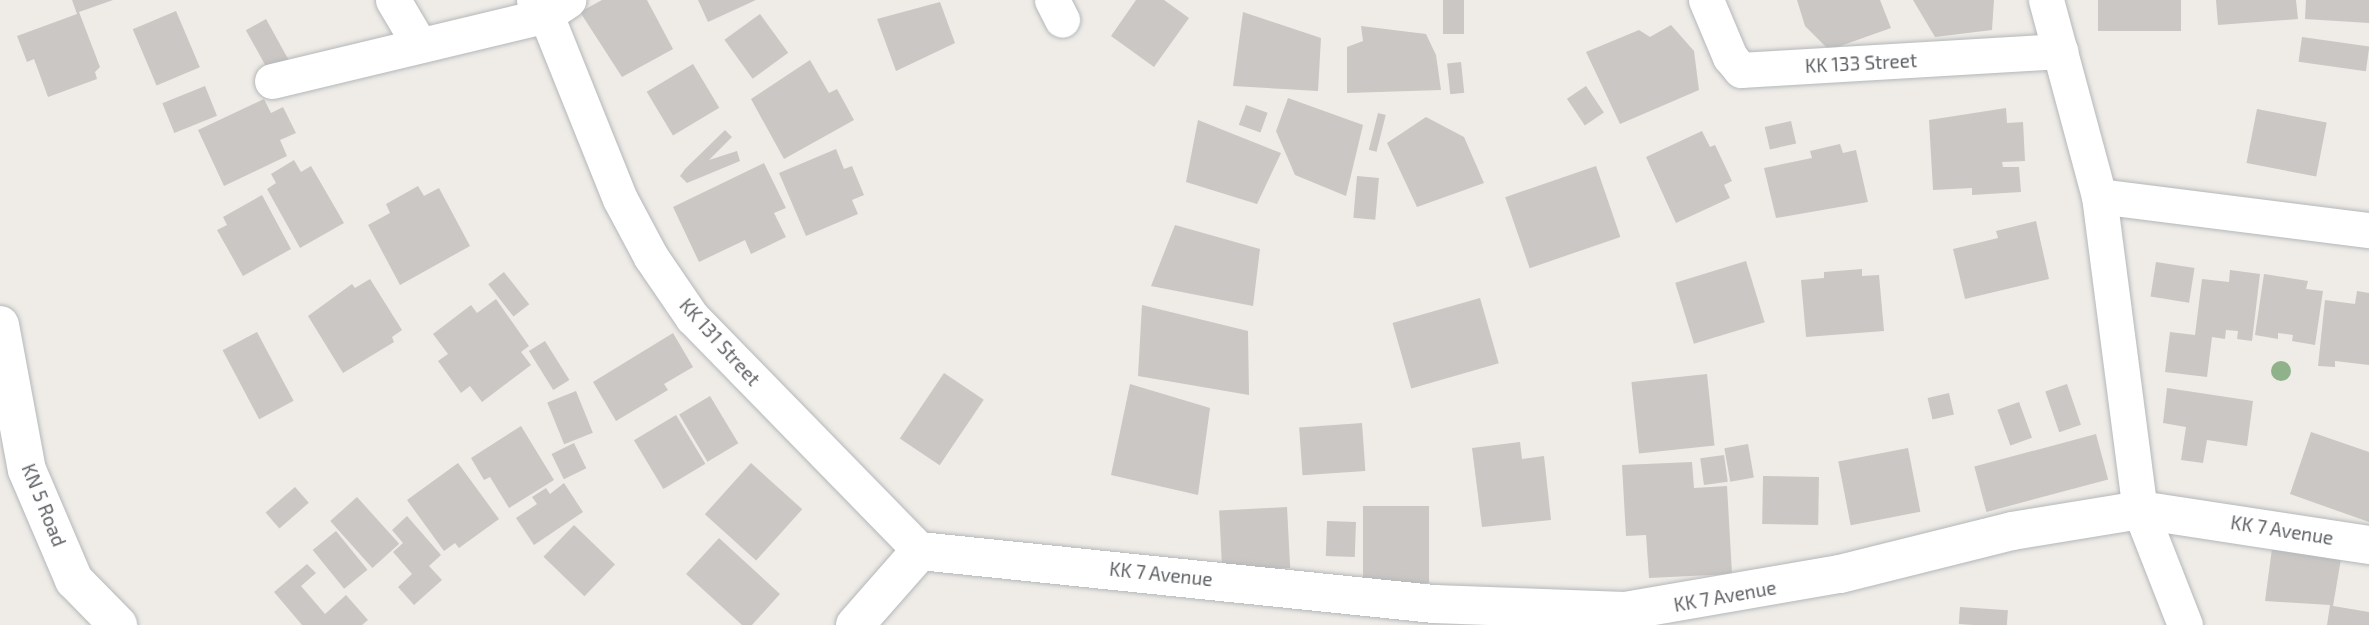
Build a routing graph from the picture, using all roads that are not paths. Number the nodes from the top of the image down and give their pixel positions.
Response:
1 (393, 0) edge
2 (1706, 0) edge
3 (2046, 0) edge
4 (550, 5) edge
5 (419, 44) junction
6 (2060, 51) junction
7 (272, 81) dead end
8 (2099, 196) junction
9 (2369, 230) edge
10 (0, 325) edge
11 (2140, 509) junction
12 (2369, 545) edge
13 (920, 551) junction
14 (118, 625) edge
15 (855, 625) edge
16 (2185, 625) edge

1 - 5 street
2 - 6 street, KK 133 Street
3 - 6 street
4 - 5 street, KK 131 Street
4 - 13 street, KK 131 Street
5 - 7 street, KK 131 Street
6 - 8 street
8 - 9 street
8 - 11 street
10 - 14 street, KN 5 Road
11 - 12 street, KK 7 Avenue
11 - 13 street, KK 7 Avenue
11 - 16 street
13 - 15 street

